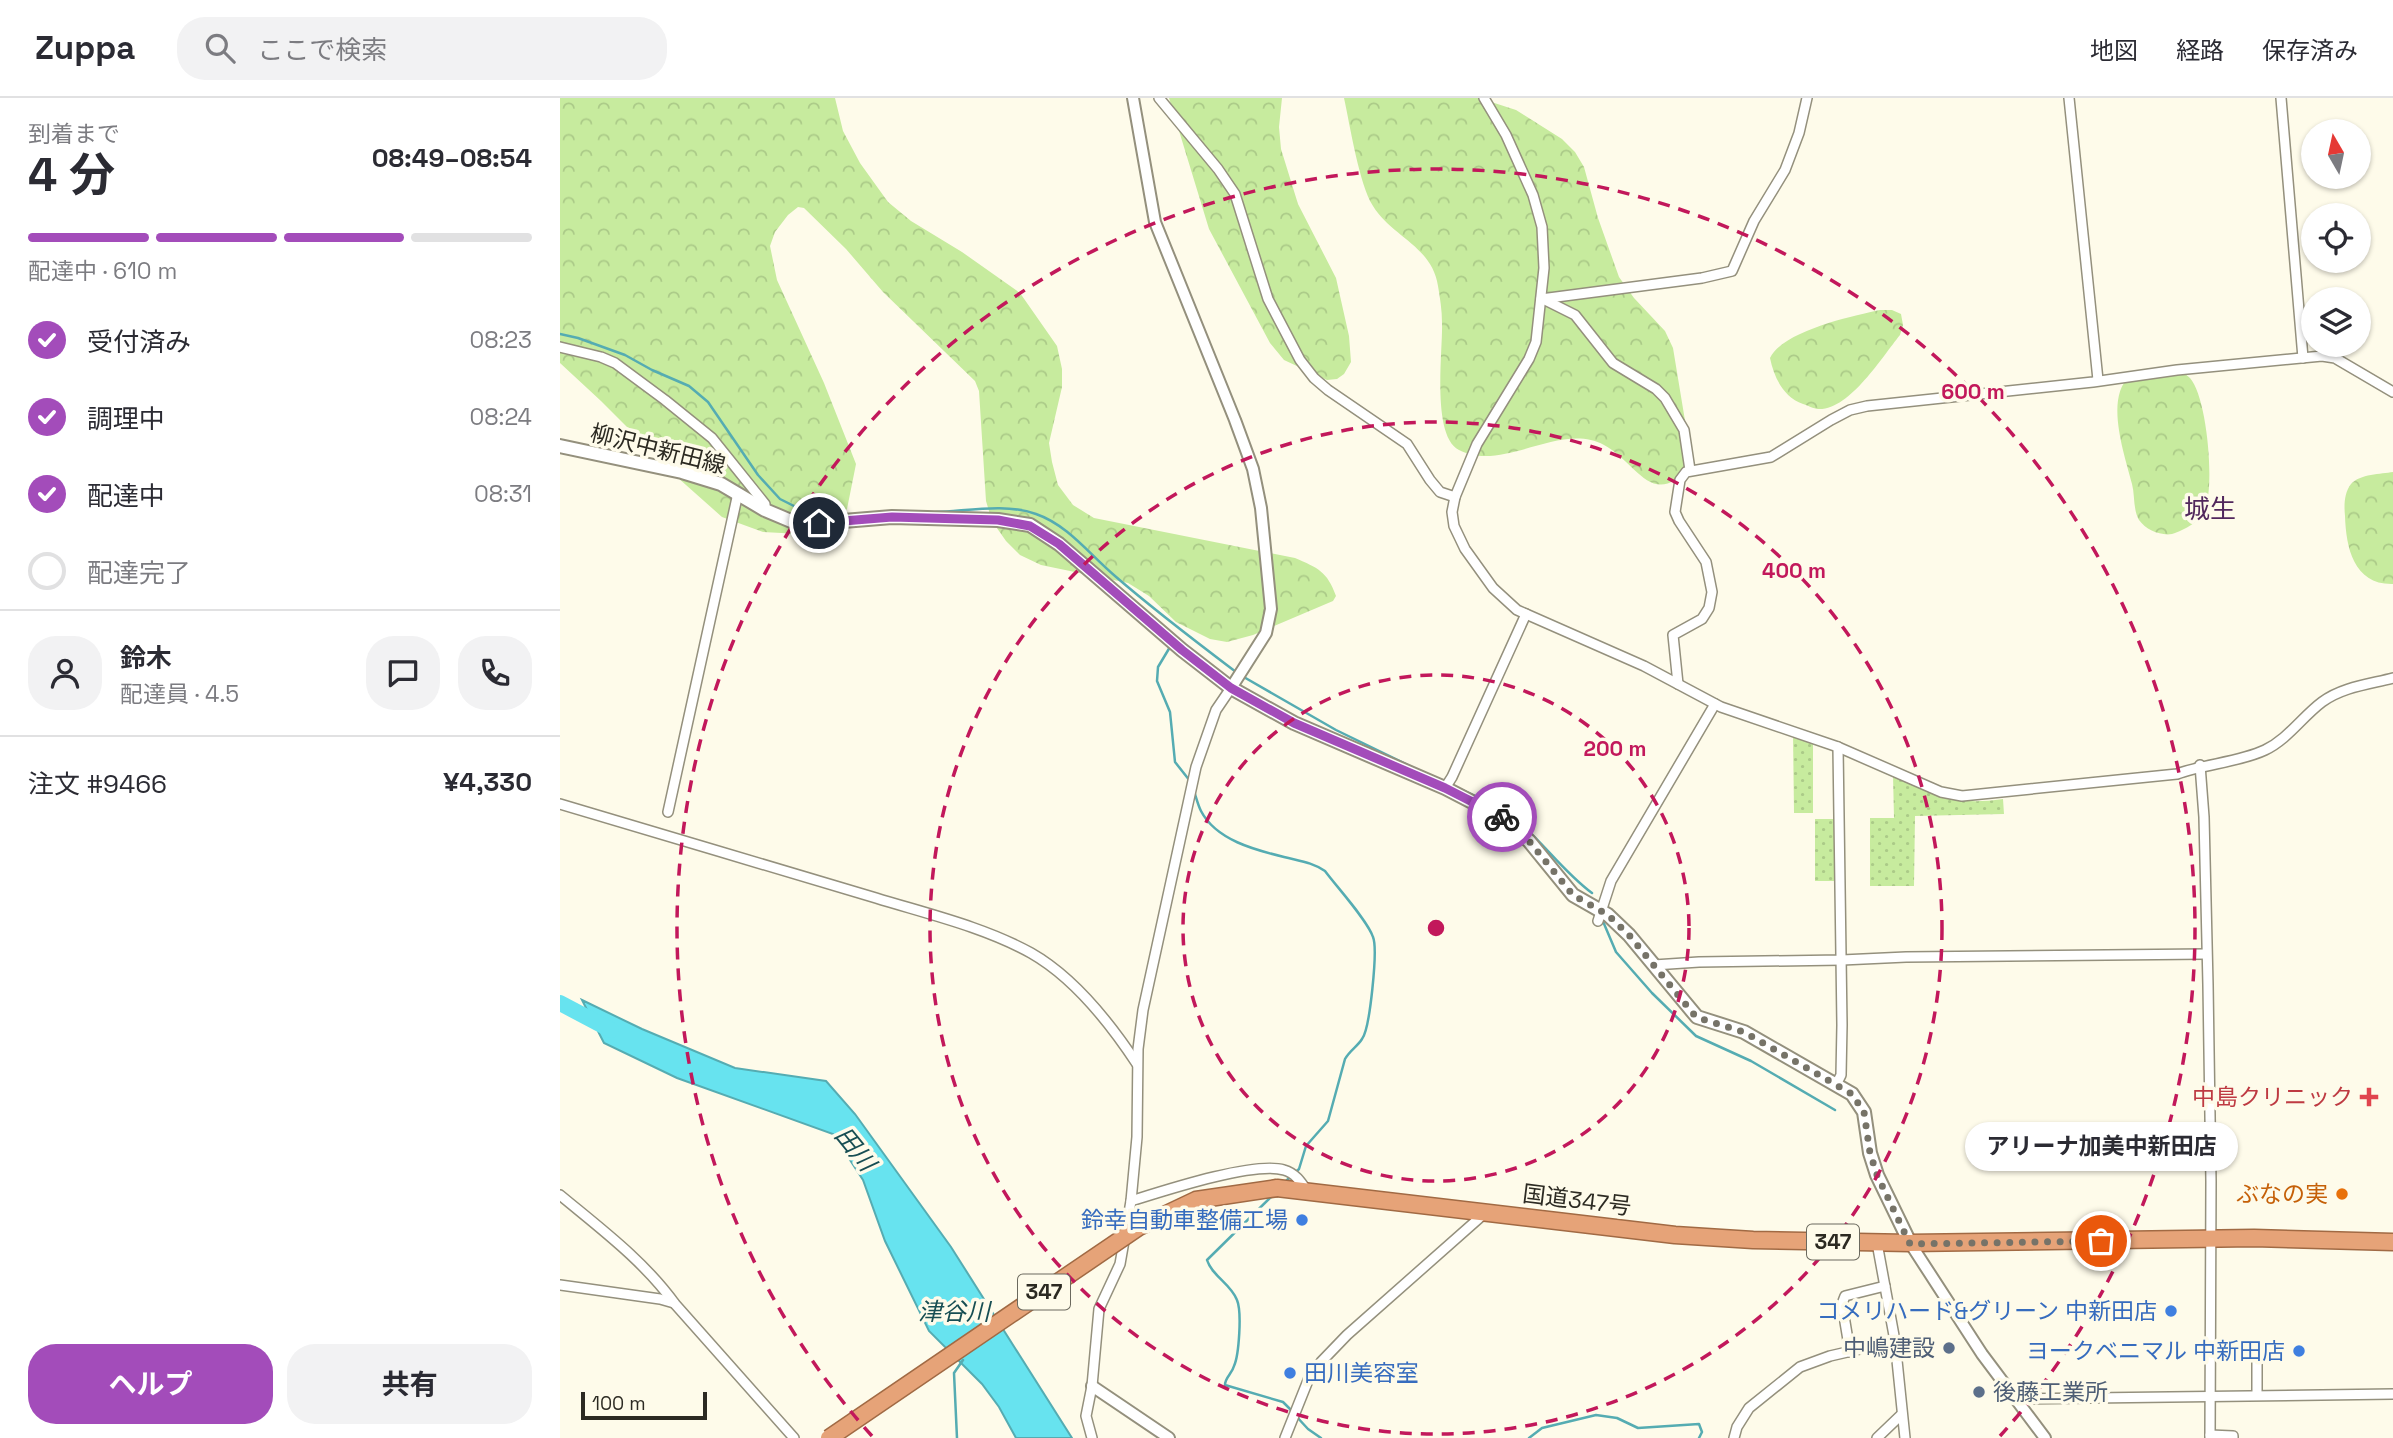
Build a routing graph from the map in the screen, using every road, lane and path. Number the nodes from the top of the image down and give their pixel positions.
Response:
1 (1133, 98) edge
2 (1159, 98) edge
3 (1484, 98) edge
4 (1807, 98) edge
5 (2069, 98) edge
6 (2281, 98) edge
7 (1541, 299) junction
8 (560, 346) edge
9 (2303, 358) junction
10 (2098, 380) junction
11 (2393, 392) edge
12 (560, 446) edge
13 (1690, 470) junction
14 (738, 493) junction
15 (1455, 497) junction
16 (765, 510) junction
17 (1527, 614) junction
18 (2393, 678) edge
19 (1234, 684) junction
20 (1678, 684) junction
21 (1715, 704) junction
22 (1838, 747) junction
23 (2200, 765) junction
24 (1445, 788) junction
25 (560, 804) edge
26 (668, 812) dead end
27 (1600, 916) junction
28 (2206, 954) junction
29 (1842, 960) junction
30 (1654, 965) junction
31 (1138, 1066) junction
32 (1836, 1085) junction
33 (1303, 1185) junction
34 (560, 1195) edge
35 (1131, 1201) junction
36 (1486, 1212) junction
37 (2210, 1239) junction
38 (2393, 1242) edge
39 (1877, 1243) junction
40 (1910, 1244) junction
41 (560, 1285) edge
42 (1885, 1286) junction
43 (676, 1304) junction
44 (1895, 1341) junction
45 (2257, 1350) dead end
46 (1850, 1352) junction
47 (1092, 1385) junction
48 (2393, 1394) edge
49 (2257, 1395) junction
50 (2209, 1396) junction
51 (2015, 1399) junction
52 (1901, 1415) junction
53 (1287, 1434) edge
54 (2210, 1437) edge
55 (794, 1438) edge
56 (830, 1438) edge
57 (1091, 1438) edge
58 (1169, 1438) edge
59 (1734, 1438) edge
60 (1877, 1438) edge
61 (1905, 1438) edge
62 (2045, 1438) edge
63 (2233, 1438) edge

1 - 19 street
2 - 15 street
3 - 7 street
4 - 7 street
5 - 10 street
6 - 9 street
7 - 13 street
7 - 15 street
8 - 16 street
9 - 10 street
9 - 11 street
10 - 13 street
12 - 14 main road, 柳沢中新田線
13 - 20 street
14 - 16 main road, 柳沢中新田線
14 - 26 street
15 - 17 street
16 - 19 main road, 柳沢中新田線
17 - 20 street
17 - 24 street
18 - 23 street
19 - 24 main road, 柳沢中新田線
19 - 31 street
20 - 21 street
21 - 22 street
21 - 27 street
22 - 23 street
22 - 29 street
23 - 28 street
24 - 27 main road, 柳沢中新田線
25 - 31 street
27 - 30 main road, 柳沢中新田線
28 - 29 street
28 - 37 street
29 - 30 street
29 - 32 street
30 - 32 main road, 柳沢中新田線
31 - 35 street
32 - 40 main road, 柳沢中新田線
33 - 35 street
33 - 36 highway, 国道347号 / 347
33 - 56 highway, 国道347号 / 347, bridge
34 - 43 street
35 - 47 street
36 - 39 highway, 国道347号 / 347
36 - 53 street
37 - 38 highway, 国道347号 / 347
37 - 40 highway, 国道347号 / 347
37 - 50 street
39 - 40 highway, 国道347号 / 347
39 - 42 street
40 - 51 street
41 - 43 street
42 - 44 street
42 - 46 street
43 - 55 street
44 - 46 street
44 - 52 street
45 - 49 street
46 - 59 street
47 - 57 street
47 - 58 street
48 - 49 street
49 - 50 street
50 - 51 street
50 - 54 street
51 - 62 street
52 - 60 street
52 - 61 street
54 - 63 street

